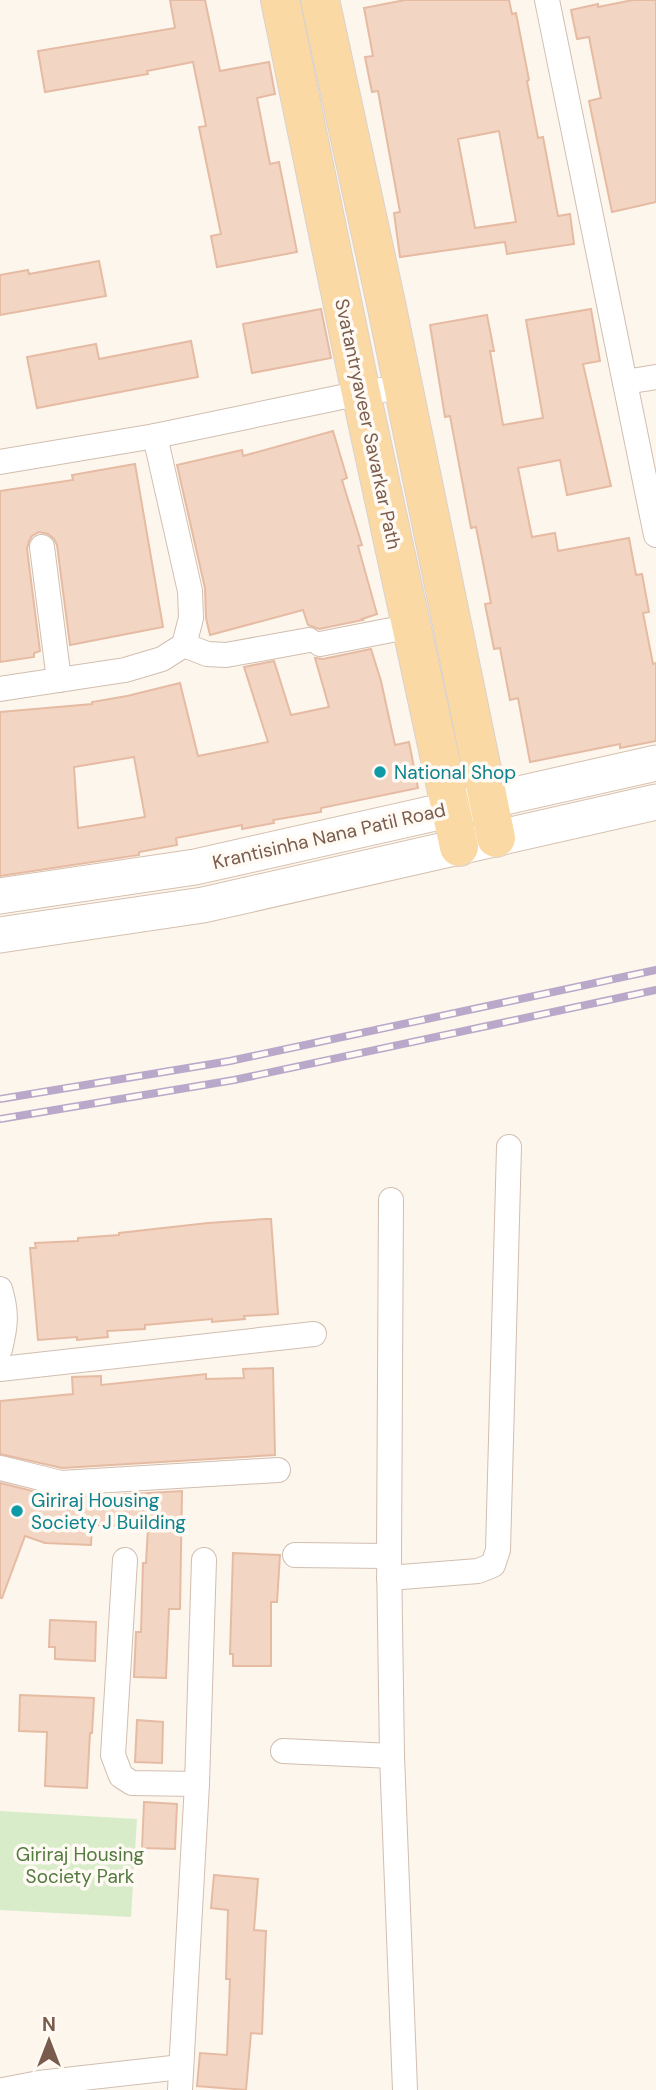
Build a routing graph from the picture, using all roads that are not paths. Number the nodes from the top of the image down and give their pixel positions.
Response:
1 (320, 0) edge
2 (547, 0) edge
3 (288, 2) edge
4 (656, 377) edge
5 (625, 382) junction
6 (403, 387) junction
7 (360, 393) junction
8 (155, 436) junction
9 (0, 463) edge
10 (656, 536) edge
11 (41, 547) dead end
12 (412, 626) junction
13 (184, 645) junction
14 (59, 680) junction
15 (0, 689) edge
16 (656, 763) edge
17 (488, 800) junction
18 (656, 802) edge
19 (450, 809) junction
20 (496, 838) junction
21 (458, 847) junction
22 (0, 896) edge
23 (0, 935) edge
24 (509, 1147) dead end
25 (391, 1200) dead end
26 (0, 1289) edge
27 (314, 1334) dead end
28 (0, 1349) edge
29 (0, 1369) edge
30 (0, 1468) edge
31 (278, 1470) dead end
32 (295, 1555) dead end
33 (125, 1560) dead end
34 (204, 1560) dead end
35 (389, 1567) junction
36 (283, 1751) dead end
37 (392, 1756) junction
38 (197, 1784) junction
39 (180, 2078) edge
40 (39, 2086) edge
41 (3, 2090) edge
42 (405, 2090) edge

1 - 6 main road
2 - 5 street
3 - 7 main road, Svatantryaveer Savarkar Path
4 - 5 street
5 - 10 street
6 - 7 street
6 - 17 main road
7 - 8 street
7 - 12 main road, Svatantryaveer Savarkar Path
8 - 9 street
8 - 13 street
11 - 14 street
12 - 13 street
12 - 19 main road, Svatantryaveer Savarkar Path
13 - 14 street
14 - 15 street
16 - 17 main road, Krantisinha Nana Patil Road
17 - 19 main road, Krantisinha Nana Patil Road
17 - 20 main road
18 - 20 main road, Krantisinha Nana Patil Road
19 - 21 main road, Svatantryaveer Savarkar Path
19 - 22 main road, Krantisinha Nana Patil Road
20 - 21 main road, Krantisinha Nana Patil Road
21 - 23 main road, Krantisinha Nana Patil Road
24 - 35 street
25 - 35 street
26 - 28 street
27 - 29 street
30 - 31 street
32 - 35 street
33 - 38 street
34 - 38 street
35 - 37 street
36 - 37 street
37 - 42 street
38 - 39 street
39 - 40 street
40 - 41 street

